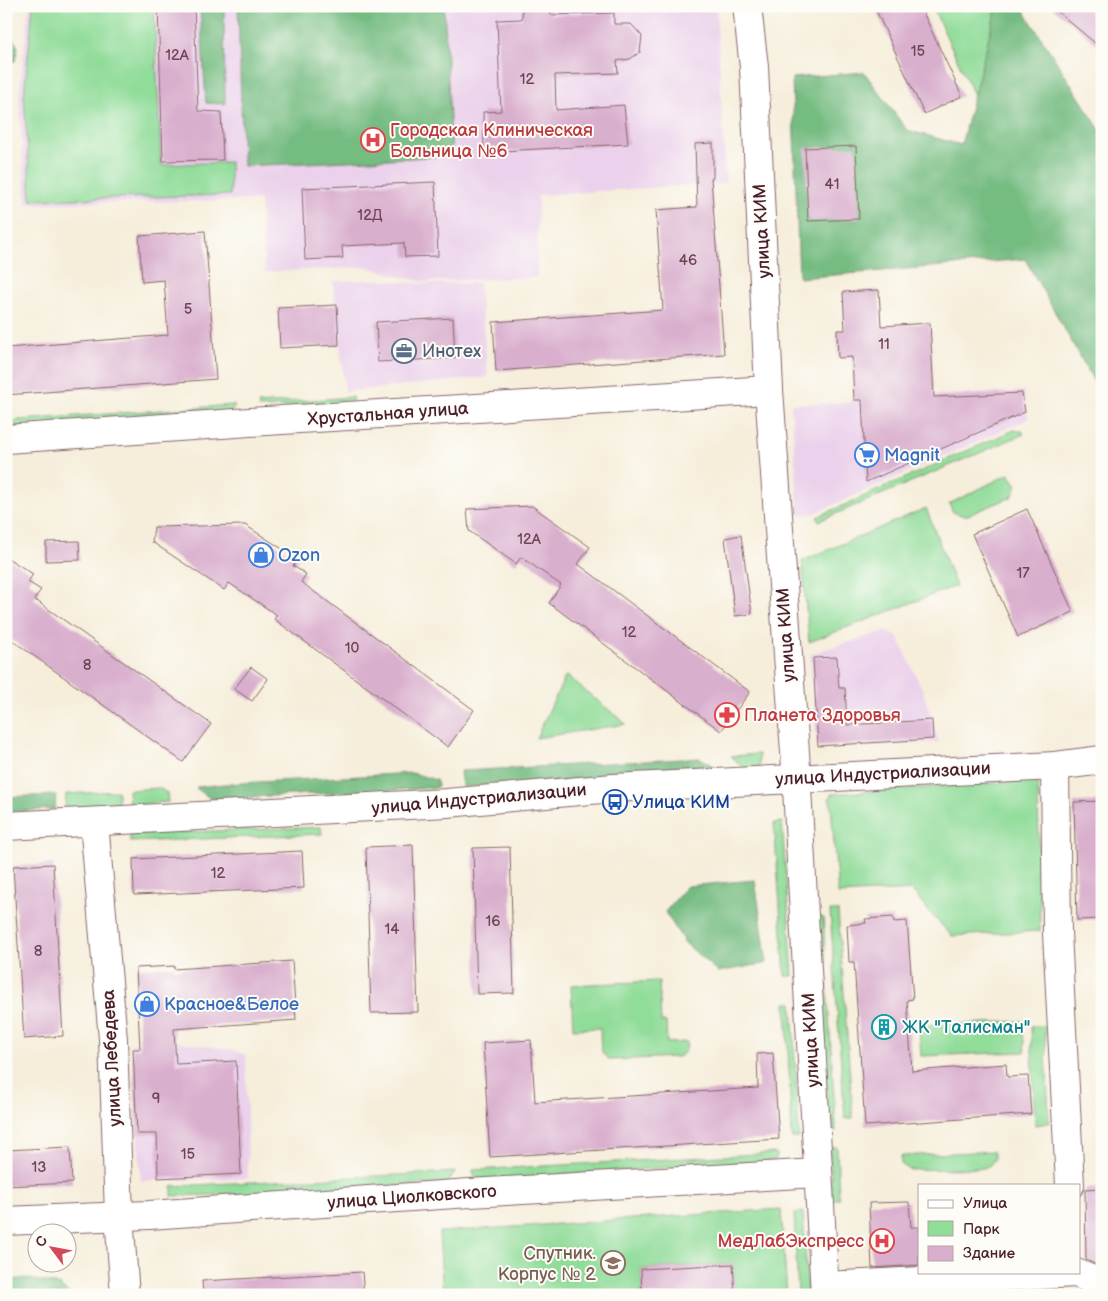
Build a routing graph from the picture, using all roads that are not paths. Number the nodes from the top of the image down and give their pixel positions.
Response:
1 (747, 6) edge
2 (769, 390) junction
3 (6, 439) edge
4 (1102, 760) edge
5 (1055, 766) junction
6 (796, 778) junction
7 (94, 822) junction
8 (6, 826) edge
9 (818, 1173) junction
10 (1070, 1184) edge
11 (119, 1216) junction
12 (6, 1221) edge
13 (1061, 1274) edge
14 (1078, 1274) edge
15 (1102, 1284) edge
16 (825, 1290) edge
17 (124, 1295) edge

1 - 2 street, улица КИМ
2 - 3 street, Хрустальная улица
2 - 6 street, улица КИМ
4 - 5 street, улица Индустриализации
5 - 6 street, улица Индустриализации
5 - 10 street
6 - 7 street, улица Индустриализации
6 - 9 street, улица КИМ
7 - 8 street, улица Индустриализации
7 - 11 street, улица Лебедева
9 - 11 street, улица Циолковского
9 - 16 street, улица КИМ
11 - 12 street, улица Циолковского
11 - 17 street, улица Лебедева
13 - 16 street
14 - 15 street

